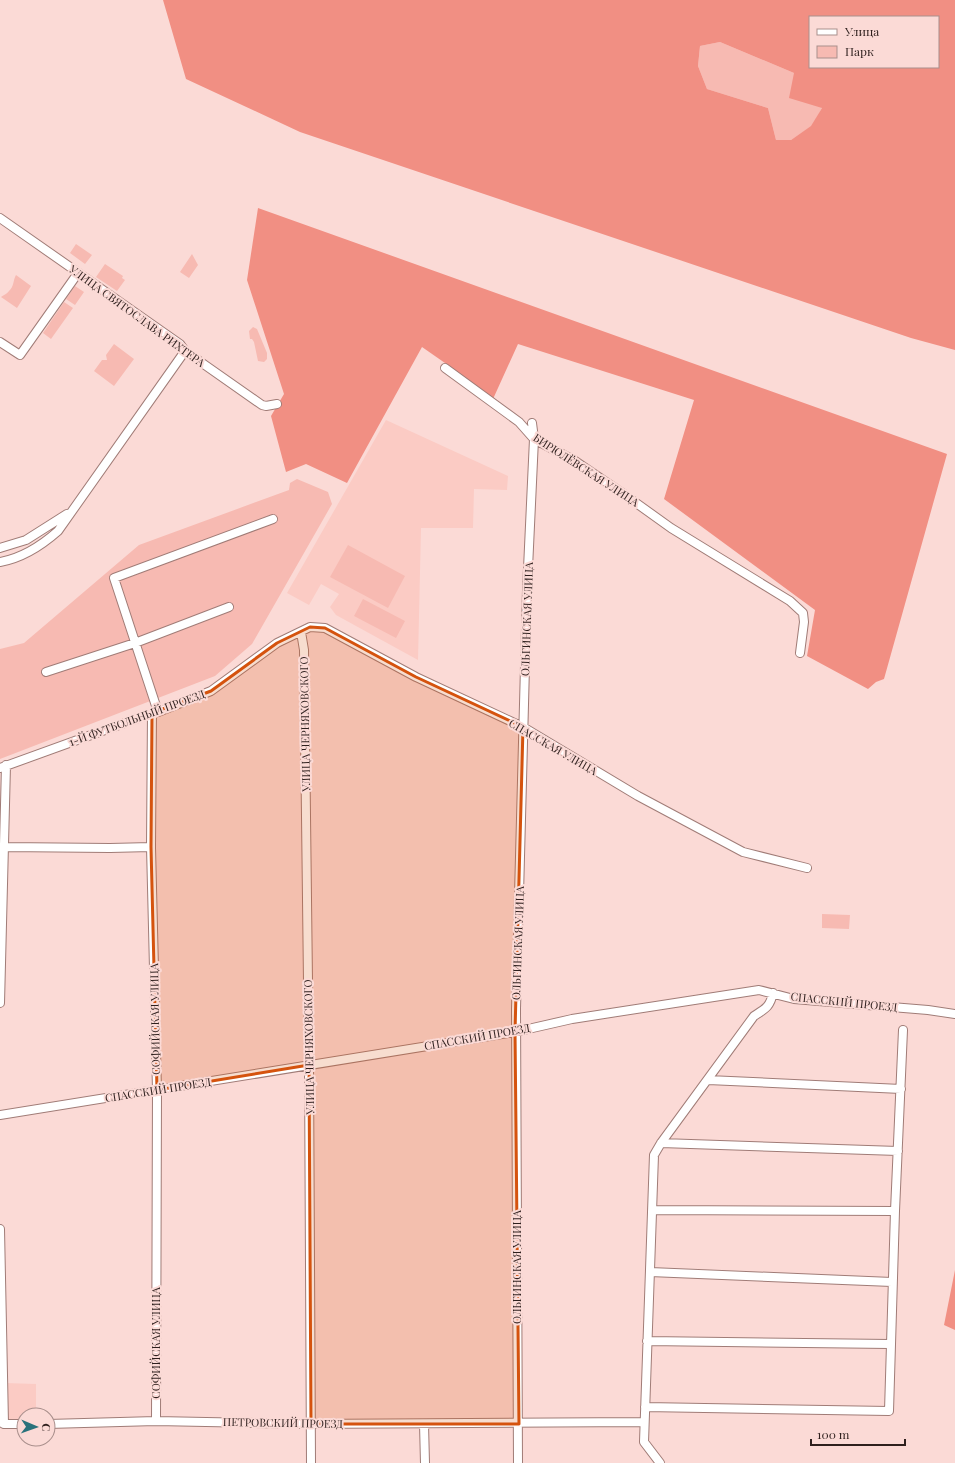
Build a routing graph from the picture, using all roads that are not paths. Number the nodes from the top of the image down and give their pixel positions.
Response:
1 (0, 218) edge
2 (78, 273) junction
3 (0, 343) edge
4 (185, 351) junction
5 (445, 368) dead end
6 (277, 404) dead end
7 (532, 423) dead end
8 (534, 439) junction
9 (73, 510) junction
10 (273, 519) dead end
11 (0, 548) edge
12 (0, 562) edge
13 (228, 607) dead end
14 (301, 632) junction
15 (135, 643) junction
16 (800, 653) dead end
17 (46, 672) dead end
18 (155, 713) junction
19 (524, 727) junction
20 (3, 766) edge
21 (4, 847) junction
22 (151, 847) junction
23 (807, 868) dead end
24 (773, 993) junction
25 (0, 1003) edge
26 (955, 1014) edge
27 (903, 1030) dead end
28 (516, 1032) junction
29 (309, 1065) junction
30 (708, 1080) junction
31 (901, 1089) junction
32 (156, 1090) junction
33 (0, 1115) edge
34 (661, 1143) junction
35 (898, 1151) junction
36 (652, 1210) junction
37 (895, 1211) junction
38 (0, 1229) edge
39 (650, 1272) junction
40 (892, 1282) junction
41 (647, 1340) junction
42 (890, 1344) junction
43 (644, 1407) junction
44 (156, 1421) junction
45 (644, 1422) junction
46 (2, 1423) edge
47 (16, 1424) edge
48 (56, 1424) edge
49 (311, 1424) junction
50 (424, 1424) junction
51 (519, 1424) junction
52 (311, 1463) edge
53 (425, 1463) edge
54 (518, 1463) edge
55 (660, 1463) edge

1 - 2 street, УЛИЦА СВЯТОСЛАВА РИХТЕРА
2 - 3 street
2 - 4 street, УЛИЦА СВЯТОСЛАВА РИХТЕРА
4 - 6 street, УЛИЦА СВЯТОСЛАВА РИХТЕРА
4 - 9 street
5 - 8 street, БИРЮЛЁВСКАЯ УЛИЦА
7 - 8 street, ОЛЬГИНСКАЯ УЛИЦА
8 - 16 street, БИРЮЛЁВСКАЯ УЛИЦА
8 - 19 street, ОЛЬГИНСКАЯ УЛИЦА
9 - 11 street
9 - 12 street
10 - 15 street, СОФИЙСКАЯ УЛИЦА
13 - 15 street
14 - 18 street, 1-Й ФУТБОЛЬНЫЙ ПРОЕЗД
14 - 19 street, СПАССКАЯ УЛИЦА
14 - 29 street, УЛИЦА ЧЕРНЯХОВСКОГО
15 - 17 street
15 - 18 street, СОФИЙСКАЯ УЛИЦА
18 - 20 street, 1-Й ФУТБОЛЬНЫЙ ПРОЕЗД
18 - 22 street, СОФИЙСКАЯ УЛИЦА
19 - 23 street, СПАССКАЯ УЛИЦА
19 - 28 street, ОЛЬГИНСКАЯ УЛИЦА
20 - 21 street, 1-Й ФУТБОЛЬНЫЙ ПРОЕЗД
21 - 22 street
21 - 25 street, 1-Й ФУТБОЛЬНЫЙ ПРОЕЗД
22 - 32 street, СОФИЙСКАЯ УЛИЦА
24 - 26 street, СПАССКИЙ ПРОЕЗД
24 - 28 street, СПАССКИЙ ПРОЕЗД
24 - 30 street
27 - 31 street
28 - 29 street, СПАССКИЙ ПРОЕЗД
28 - 51 street, ОЛЬГИНСКАЯ УЛИЦА
29 - 32 street, СПАССКИЙ ПРОЕЗД
29 - 49 street, УЛИЦА ЧЕРНЯХОВСКОГО
30 - 31 street
30 - 34 street
31 - 35 street
32 - 33 street, СПАССКИЙ ПРОЕЗД
32 - 44 street, СОФИЙСКАЯ УЛИЦА
34 - 35 street
34 - 36 street
35 - 37 street
36 - 37 street
36 - 39 street
37 - 40 street
38 - 46 street
39 - 40 street
39 - 41 street
40 - 42 street
41 - 42 street
41 - 43 street
42 - 43 street
43 - 45 street
44 - 48 street, ПЕТРОВСКИЙ ПРОЕЗД
44 - 49 street, ПЕТРОВСКИЙ ПРОЕЗД
45 - 51 street, ПЕТРОВСКИЙ ПРОЕЗД
45 - 55 street
46 - 47 street
49 - 50 street, ПЕТРОВСКИЙ ПРОЕЗД
49 - 52 street, УЛИЦА ЧЕРНЯХОВСКОГО
50 - 51 street, ПЕТРОВСКИЙ ПРОЕЗД
50 - 53 street
51 - 54 street, ОЛЬГИНСКАЯ УЛИЦА

